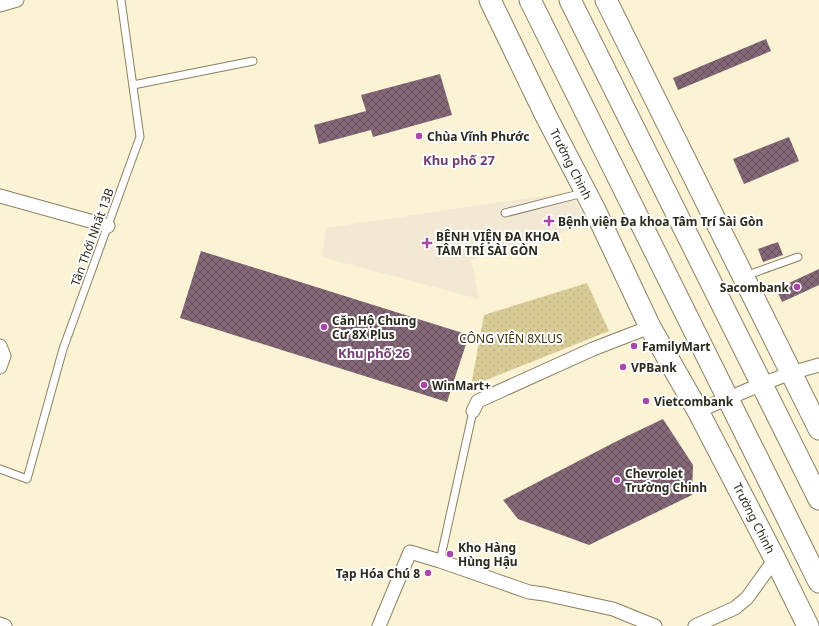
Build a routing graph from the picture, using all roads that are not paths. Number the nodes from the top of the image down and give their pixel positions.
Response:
1 (17, 0) edge
2 (121, 0) edge
3 (490, 0) edge
4 (530, 0) edge
5 (570, 0) edge
6 (606, 0) edge
7 (0, 5) edge
8 (253, 61) dead end
9 (133, 85) junction
10 (586, 192) junction
11 (0, 196) edge
12 (505, 213) dead end
13 (108, 226) junction
14 (798, 256) dead end
15 (743, 276) junction
16 (650, 327) junction
17 (0, 346) edge
18 (819, 365) edge
19 (0, 367) edge
20 (791, 373) junction
21 (762, 384) junction
22 (727, 398) junction
23 (473, 411) joint
24 (698, 411) junction
25 (819, 429) edge
26 (0, 469) edge
27 (819, 498) edge
28 (775, 559) junction
29 (440, 561) junction
30 (819, 582) edge
31 (0, 624) edge
32 (5, 626) edge
33 (379, 626) edge
34 (655, 626) edge
35 (696, 626) edge
36 (808, 626) edge

1 - 7 street
2 - 9 lane, Tân Thới Nhất 13B
3 - 10 main road, Trường Chinh
4 - 22 main road
5 - 21 main road
6 - 15 main road
8 - 9 lane
9 - 13 lane, Tân Thới Nhất 13B
10 - 12 lane
10 - 16 main road, Trường Chinh
11 - 13 street
13 - 26 lane, Tân Thới Nhất 13B
14 - 15 lane
15 - 20 main road
16 - 23 street
16 - 24 main road, Trường Chinh
17 - 19 street
18 - 20 street
20 - 21 street
20 - 25 main road
21 - 22 street
21 - 27 main road
22 - 24 street
22 - 30 main road
23 - 29 lane
24 - 28 main road, Trường Chinh
28 - 35 street
28 - 36 main road, Trường Chinh
29 - 33 street
29 - 34 street
31 - 32 street

